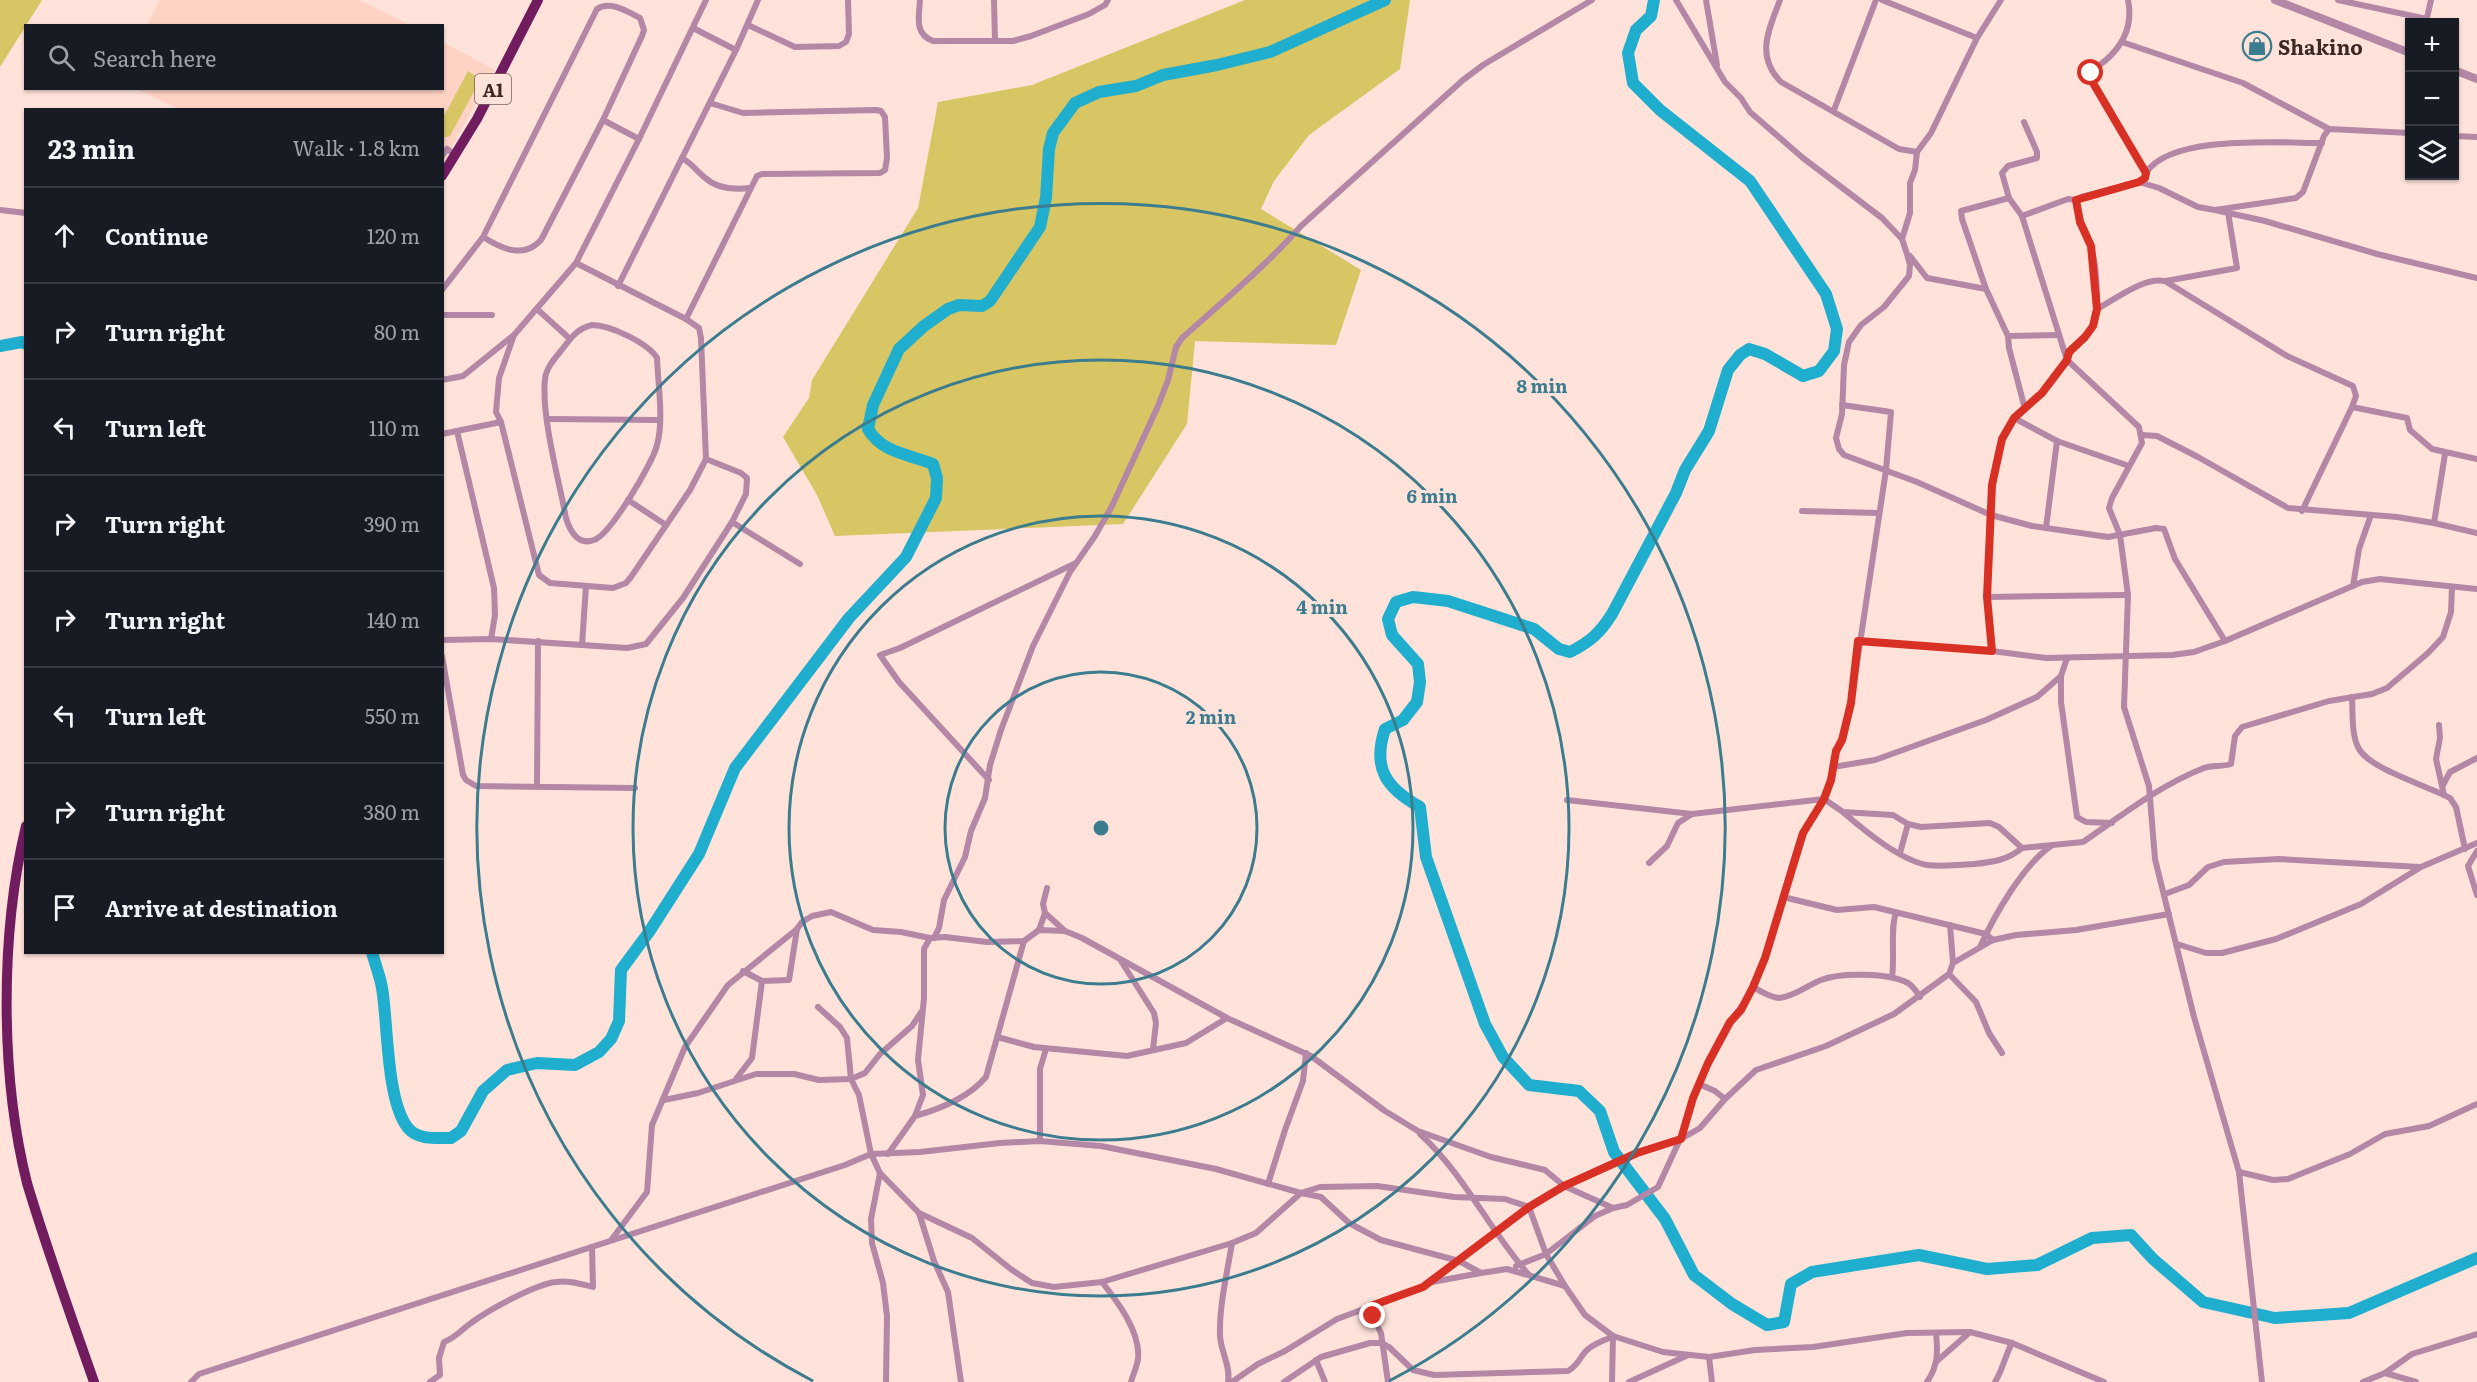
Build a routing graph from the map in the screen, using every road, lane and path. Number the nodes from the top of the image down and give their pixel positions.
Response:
1 (538, 0) edge
2 (706, 0) edge
3 (758, 0) edge
4 (848, 0) edge
5 (920, 0) edge
6 (994, 0) edge
7 (1108, 0) edge
8 (1592, 0) edge
9 (1676, 0) edge
10 (1706, 0) edge
11 (1780, 0) edge
12 (1876, 0) edge
13 (1882, 0) edge
14 (2001, 0) edge
15 (2128, 0) edge
16 (2275, 0) edge
17 (2338, 0) edge
18 (2431, 0) edge
19 (2413, 18) edge
20 (2427, 18) edge
21 (748, 26) junction
22 (693, 28) junction
23 (1977, 38) junction
24 (995, 41) junction
25 (2122, 42) junction
26 (736, 50) junction
27 (2405, 51) edge
28 (1718, 69) junction
29 (2459, 72) edge
30 (2477, 79) edge
31 (710, 103) junction
32 (1834, 110) junction
33 (603, 120) junction
34 (2024, 122) dead end
35 (2329, 129) junction
36 (2405, 133) edge
37 (2459, 136) edge
38 (2477, 137) edge
39 (639, 139) junction
40 (2322, 143) junction
41 (1917, 152) junction
42 (444, 154) edge
43 (456, 155) junction
44 (682, 158) junction
45 (444, 173) edge
46 (2146, 173) junction
47 (2139, 182) junction
48 (750, 188) junction
49 (2009, 198) junction
50 (2076, 200) junction
51 (0, 210) edge
52 (2215, 210) junction
53 (2228, 212) junction
54 (24, 213) edge
55 (2022, 216) junction
56 (483, 237) junction
57 (1902, 239) junction
58 (1907, 254) junction
59 (576, 263) junction
60 (2477, 278) edge
61 (2165, 281) junction
62 (618, 286) junction
63 (444, 287) edge
64 (1986, 289) junction
65 (537, 309) junction
66 (2097, 309) junction
67 (444, 315) edge
68 (492, 315) dead end
69 (686, 319) junction
70 (514, 335) junction
71 (2059, 335) junction
72 (2008, 336) junction
73 (570, 339) junction
74 (2067, 360) junction
75 (444, 380) edge
76 (1842, 405) junction
77 (2352, 407) junction
78 (2025, 409) junction
79 (2014, 418) junction
80 (547, 419) junction
81 (659, 420) junction
82 (501, 422) junction
83 (457, 431) junction
84 (444, 434) edge
85 (2142, 435) junction
86 (2057, 441) junction
87 (2445, 454) junction
88 (706, 459) junction
89 (2477, 459) edge
90 (2129, 466) junction
91 (1886, 470) junction
92 (628, 500) junction
93 (1802, 511) dead end
94 (2302, 511) junction
95 (1878, 513) junction
96 (1991, 515) junction
97 (2371, 515) junction
98 (732, 522) junction
99 (2434, 523) junction
100 (666, 525) junction
101 (2046, 528) junction
102 (2477, 533) edge
103 (2120, 535) junction
104 (1076, 562) junction
105 (800, 564) dead end
106 (586, 586) junction
107 (2353, 586) junction
108 (2452, 587) junction
109 (2477, 589) edge
110 (2128, 595) junction
111 (1987, 597) junction
112 (491, 639) junction
113 (444, 640) edge
114 (538, 641) junction
115 (1858, 641) junction
116 (2225, 641) junction
117 (582, 645) junction
118 (1992, 651) junction
119 (2127, 655) junction
120 (2067, 658) junction
121 (444, 667) edge
122 (2061, 676) junction
123 (2352, 697) junction
124 (2439, 725) dead end
125 (2477, 758) edge
126 (1833, 767) junction
127 (989, 780) junction
128 (537, 785) junction
129 (635, 788) dead end
130 (2443, 792) junction
131 (2150, 796) junction
132 (1824, 799) junction
133 (1567, 800) dead end
134 (1843, 812) junction
135 (1692, 814) junction
136 (2113, 823) junction
137 (1908, 824) junction
138 (24, 836) edge
139 (2477, 843) edge
140 (2051, 846) junction
141 (2022, 848) junction
142 (2465, 849) junction
143 (2477, 851) edge
144 (1900, 853) junction
145 (1649, 863) dead end
146 (2421, 867) junction
147 (1047, 888) dead end
148 (2165, 894) junction
149 (2477, 895) edge
150 (1783, 897) junction
151 (1045, 913) junction
152 (1896, 913) junction
153 (2169, 914) junction
154 (1950, 925) junction
155 (797, 929) junction
156 (1039, 930) junction
157 (1065, 931) junction
158 (1986, 934) junction
159 (932, 938) junction
160 (1993, 940) junction
161 (1024, 941) junction
162 (2177, 944) junction
163 (1980, 948) junction
164 (1120, 960) junction
165 (1953, 963) junction
166 (743, 971) junction
167 (1949, 974) junction
168 (1892, 977) junction
169 (762, 981) junction
170 (1753, 987) junction
171 (1920, 997) junction
172 (818, 1007) dead end
173 (922, 1011) junction
174 (1227, 1018) junction
175 (997, 1037) junction
176 (1046, 1049) junction
177 (1153, 1049) junction
178 (1306, 1053) junction
179 (2002, 1053) dead end
180 (736, 1079) junction
181 (851, 1079) junction
182 (1699, 1084) junction
183 (1725, 1099) junction
184 (664, 1100) junction
185 (2477, 1104) edge
186 (915, 1116) junction
187 (1418, 1131) junction
188 (1681, 1139) junction
189 (1040, 1141) junction
190 (871, 1154) junction
191 (888, 1154) junction
192 (2239, 1172) junction
193 (880, 1173) junction
194 (1268, 1184) junction
195 (1564, 1186) junction
196 (1301, 1193) junction
197 (1473, 1196) junction
198 (1529, 1207) junction
199 (1613, 1208) junction
200 (919, 1213) junction
201 (1496, 1232) junction
202 (612, 1239) junction
203 (1232, 1243) junction
204 (592, 1247) junction
205 (1546, 1254) junction
206 (1459, 1261) junction
207 (1519, 1265) junction
208 (1507, 1269) junction
209 (1481, 1273) junction
210 (1530, 1277) junction
211 (1102, 1282) junction
212 (1431, 1282) junction
213 (1565, 1286) junction
214 (1368, 1307) junction
215 (1970, 1332) junction
216 (1936, 1333) junction
217 (2477, 1334) edge
218 (1613, 1336) junction
219 (2012, 1342) junction
220 (1382, 1343) junction
221 (1686, 1356) junction
222 (1708, 1357) junction
223 (1316, 1360) junction
224 (1937, 1361) junction
225 (2385, 1373) junction
226 (94, 1382) edge
227 (191, 1382) edge
228 (430, 1382) edge
229 (886, 1382) edge
230 (961, 1382) edge
231 (1131, 1382) edge
232 (1230, 1382) edge
233 (1284, 1382) edge
234 (1325, 1382) edge
235 (1388, 1382) edge
236 (1612, 1382) edge
237 (1629, 1382) edge
238 (1713, 1382) edge
239 (1927, 1382) edge
240 (1995, 1382) edge
241 (2104, 1382) edge
242 (2262, 1382) edge
243 (2364, 1382) edge
244 (2416, 1382) edge

1 - 43 highway, A1
2 - 22 street
3 - 21 street
4 - 21 street
5 - 24 street
6 - 24 street
7 - 24 street
8 - 104 street
9 - 28 street
10 - 28 street
11 - 32 street
12 - 32 street
13 - 23 street
14 - 23 street
15 - 25 street
16 - 27 street
17 - 19 street
18 - 20 street
21 - 26 street
22 - 26 street
22 - 39 street
23 - 41 street
25 - 35 street
25 - 46 street
26 - 31 street
28 - 57 street
29 - 30 street
31 - 44 street
31 - 48 street
32 - 41 street
33 - 39 street
33 - 56 street
33 - 56 street
34 - 49 street
35 - 36 street
35 - 40 street
37 - 38 street
39 - 59 street
40 - 46 street
40 - 52 street
41 - 57 street
42 - 43 street
43 - 45 highway, A1
44 - 48 street
44 - 62 street
46 - 47 street
47 - 50 street
47 - 52 street
48 - 69 street
49 - 55 street
49 - 64 street
50 - 55 street
50 - 66 street
51 - 54 street
52 - 53 street
53 - 60 street
53 - 61 street
55 - 71 street
56 - 63 street
57 - 58 street
58 - 64 street
58 - 76 street
59 - 62 street
59 - 65 street
61 - 66 street
61 - 77 street
62 - 69 street
64 - 72 street
65 - 70 street
65 - 73 street
66 - 74 street
67 - 68 street
69 - 88 street
70 - 75 street
70 - 82 street
71 - 72 street
71 - 74 street
72 - 78 street
73 - 80 street
73 - 81 street
74 - 78 street
74 - 85 street
76 - 91 street
76 - 91 street
77 - 87 street
77 - 94 street
78 - 79 street
79 - 86 street
79 - 96 street
80 - 81 street
80 - 92 street
81 - 92 street
82 - 83 street
82 - 106 street
83 - 84 street
83 - 112 street
85 - 90 street
85 - 94 street
86 - 90 street
86 - 101 street
87 - 89 street
87 - 99 street
88 - 98 street
88 - 100 street
90 - 103 street
91 - 95 street
91 - 96 street
92 - 100 street
93 - 95 street
94 - 97 street
95 - 115 street
96 - 101 street
96 - 111 street
97 - 99 street
97 - 107 street
98 - 105 street
98 - 117 street
99 - 102 street
100 - 106 street
101 - 103 street
103 - 110 street
103 - 116 street
104 - 127 street
104 - 127 street
106 - 117 street
107 - 108 street
107 - 116 street
108 - 109 street
108 - 123 street
110 - 111 street
110 - 119 street
111 - 118 street
112 - 113 street
112 - 114 street
114 - 117 street
114 - 128 street
115 - 118 street
115 - 126 street
116 - 119 street
118 - 120 street
119 - 120 street
119 - 131 street
120 - 122 street
121 - 128 street
122 - 126 street
122 - 136 street
123 - 130 street
123 - 131 street
124 - 130 street
125 - 130 street
126 - 132 street
127 - 159 street
128 - 129 street
130 - 142 street
131 - 136 street
131 - 148 street
132 - 134 street
132 - 135 street
132 - 150 street
133 - 135 street
134 - 137 street
134 - 144 street
135 - 145 street
136 - 140 street
137 - 141 street
137 - 144 street
138 - 226 highway
139 - 142 street
140 - 141 street
140 - 158 street
141 - 144 street
142 - 146 street
143 - 149 street
146 - 148 street
146 - 162 street
147 - 151 street
148 - 153 street
150 - 152 street
150 - 170 street
151 - 156 street
151 - 157 street
152 - 154 street
152 - 168 street
153 - 160 street
153 - 162 street
154 - 158 street
154 - 165 street
155 - 159 street
155 - 166 street
155 - 169 street
156 - 157 street
156 - 161 street
157 - 164 street
158 - 160 street
158 - 163 street
159 - 161 street
159 - 173 street
160 - 163 street
161 - 175 street
162 - 192 street
163 - 165 street
164 - 174 street
164 - 177 street
165 - 167 street
166 - 169 street
166 - 184 street
167 - 171 street
167 - 179 street
168 - 170 street
168 - 171 street
169 - 180 street
170 - 182 street
171 - 183 street
172 - 181 street
173 - 181 street
173 - 186 street
174 - 177 street
174 - 178 street
175 - 176 street
175 - 186 street
176 - 177 street
176 - 189 street
178 - 187 street
178 - 194 street
180 - 181 street
180 - 184 street
181 - 190 street
182 - 183 street
182 - 188 street
183 - 188 street
184 - 202 street
185 - 192 street
186 - 191 street
187 - 195 street
187 - 197 street
188 - 195 street
188 - 199 street
189 - 191 street
189 - 194 street
190 - 191 street
190 - 193 street
190 - 202 street
192 - 242 street
193 - 200 street
193 - 229 street
194 - 196 street
195 - 198 street
195 - 199 street
196 - 197 street
196 - 203 street
196 - 206 street
197 - 198 street
197 - 201 street
198 - 201 street
198 - 205 street
199 - 205 street
200 - 211 street
200 - 230 street
201 - 206 street
201 - 207 street
202 - 204 street
203 - 211 street
203 - 232 street
204 - 227 street
204 - 228 street
205 - 207 street
205 - 213 street
206 - 209 street
206 - 212 street
207 - 208 street
207 - 210 street
208 - 209 street
208 - 210 street
209 - 212 street
210 - 213 street
211 - 231 street
212 - 214 street
213 - 218 street
214 - 220 street
214 - 232 street
215 - 216 street
215 - 219 street
215 - 224 street
216 - 222 street
216 - 224 street
217 - 225 street
218 - 220 street
218 - 221 street
218 - 236 street
219 - 240 street
219 - 241 street
220 - 223 street
220 - 235 street
221 - 222 street
221 - 237 street
222 - 238 street
223 - 233 street
223 - 234 street
224 - 239 street
225 - 243 street
225 - 244 street

